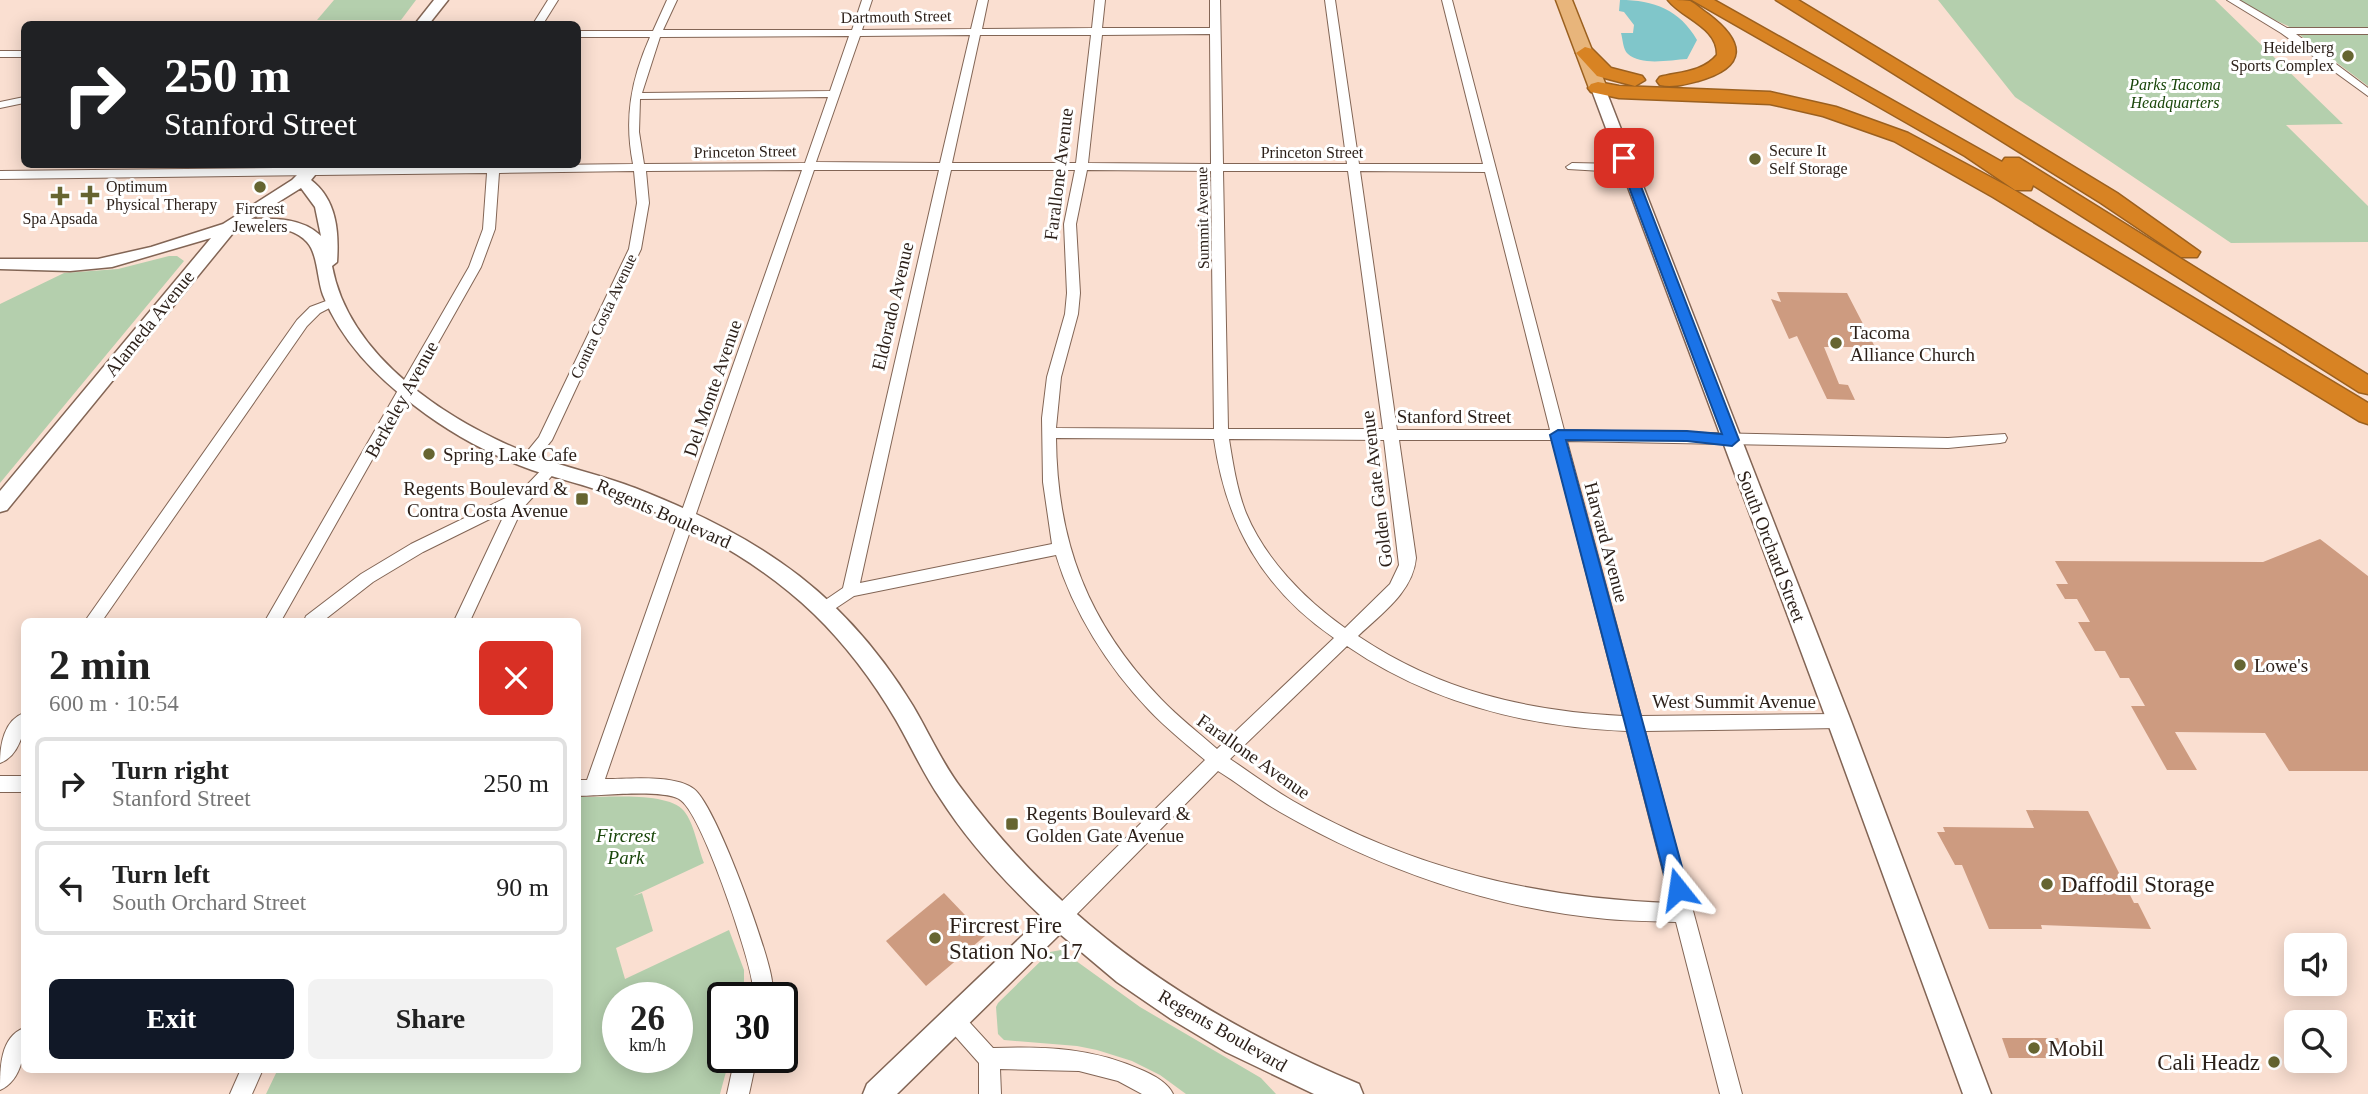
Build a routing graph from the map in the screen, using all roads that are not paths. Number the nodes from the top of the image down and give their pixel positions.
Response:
1 (441, 0) edge
2 (553, 0) edge
3 (671, 0) edge
4 (867, 0) edge
5 (983, 0) edge
6 (1100, 0) edge
7 (1215, 0) edge
8 (1330, 0) edge
9 (1447, 0) edge
10 (1564, 0) edge
11 (1676, 0) edge
12 (1701, 0) edge
13 (1724, 0) edge
14 (1785, 0) edge
15 (2232, 0) edge
16 (424, 21) edge
17 (540, 21) edge
18 (976, 31) junction
19 (2286, 31) junction
20 (856, 32) junction
21 (1097, 32) junction
22 (1216, 32) junction
23 (2368, 32) edge
24 (581, 34) edge
25 (656, 34) junction
26 (1585, 52) junction
27 (0, 54) edge
28 (21, 54) edge
29 (1651, 81) junction
30 (1596, 83) junction
31 (1692, 93) junction
32 (2368, 93) edge
33 (834, 94) junction
34 (635, 96) junction
35 (21, 101) edge
36 (0, 105) edge
37 (1609, 116) junction
38 (808, 166) junction
39 (945, 166) junction
40 (1081, 167) junction
41 (1216, 167) junction
42 (1572, 167) dead end
43 (463, 168) edge
44 (493, 168) edge
45 (581, 168) edge
46 (639, 168) junction
47 (1354, 168) junction
48 (1490, 168) junction
49 (311, 173) edge
50 (1625, 173) junction
51 (0, 175) edge
52 (227, 229) junction
53 (145, 255) junction
54 (0, 264) edge
55 (197, 265) junction
56 (326, 278) junction
57 (334, 302) junction
58 (2368, 373) edge
59 (2368, 386) edge
60 (407, 389) junction
61 (2368, 413) edge
62 (1050, 433) junction
63 (1221, 435) junction
64 (1390, 435) junction
65 (1558, 435) junction
66 (2000, 438) dead end
67 (1732, 440) junction
68 (528, 459) junction
69 (552, 468) junction
70 (525, 495) junction
71 (0, 505) edge
72 (688, 519) junction
73 (1061, 548) junction
74 (850, 591) junction
75 (824, 610) junction
76 (95, 618) edge
77 (275, 618) edge
78 (316, 618) edge
79 (463, 618) edge
80 (1345, 637) junction
81 (1839, 721) junction
82 (1632, 722) junction
83 (21, 724) edge
84 (0, 755) edge
85 (1217, 760) junction
86 (0, 784) edge
87 (21, 784) edge
88 (585, 788) edge
89 (1685, 913) junction
90 (1060, 917) junction
91 (762, 982) edge
92 (954, 1020) junction
93 (21, 1043) edge
94 (989, 1059) junction
95 (251, 1073) edge
96 (743, 1073) edge
97 (0, 1079) edge
98 (241, 1094) edge
99 (738, 1094) edge
100 (877, 1094) edge
101 (990, 1094) edge
102 (1162, 1094) edge
103 (1349, 1094) edge
104 (1731, 1094) edge
105 (1977, 1094) edge

1 - 16 main road
2 - 17 street
3 - 25 street, Contra Costa Avenue
4 - 20 street, Del Monte Avenue
5 - 18 street, Eldorado Avenue
6 - 21 street, Farallone Avenue
7 - 22 street, Summit Avenue
8 - 47 street, Golden Gate Avenue
9 - 48 street, Harvard Avenue
10 - 26 main road, South Orchard Street
11 - 29 highway
12 - 61 highway
13 - 59 highway
14 - 58 highway
15 - 19 street
18 - 20 street, Dartmouth Street
18 - 21 street, Dartmouth Street
18 - 39 street, Eldorado Avenue
19 - 23 street
19 - 32 street
20 - 25 street, Dartmouth Street
20 - 33 street, Del Monte Avenue
21 - 22 street, Dartmouth Street
21 - 40 street, Farallone Avenue
22 - 41 street, Summit Avenue
24 - 25 street, Dartmouth Street
25 - 34 street, Contra Costa Avenue
26 - 29 highway
26 - 30 main road, South Orchard Street
27 - 28 street
29 - 30 highway
30 - 31 highway
30 - 37 main road, South Orchard Street
30 - 50 main road
31 - 37 highway
31 - 61 highway
33 - 34 street
33 - 38 street, Del Monte Avenue
34 - 46 street, Contra Costa Avenue
35 - 36 street
37 - 50 main road, South Orchard Street
38 - 39 street, Princeton Street
38 - 46 street, Princeton Street
38 - 72 street, Del Monte Avenue
39 - 40 street, Princeton Street
39 - 74 street, Eldorado Avenue
40 - 41 street, Princeton Street
40 - 62 street, Farallone Avenue
41 - 47 street, Princeton Street
41 - 63 street, Summit Avenue
42 - 50 street
43 - 49 street, Princeton Street
44 - 60 street, Berkeley Avenue
45 - 46 street, Princeton Street
46 - 68 street, Contra Costa Avenue
47 - 48 street, Princeton Street
47 - 64 street, Golden Gate Avenue
48 - 65 street, Harvard Avenue
49 - 51 street, Princeton Street
49 - 52 main road, Alameda Avenue
49 - 56 main road
50 - 67 main road, South Orchard Street
52 - 53 main road, Regents Boulevard
52 - 55 main road, Alameda Avenue
52 - 56 main road, Regents Boulevard
53 - 54 main road, Regents Boulevard
53 - 55 main road
55 - 71 main road, Alameda Avenue
56 - 57 main road, Regents Boulevard
57 - 60 main road, Regents Boulevard
57 - 76 street
60 - 68 main road, Regents Boulevard
60 - 77 street, Berkeley Avenue
62 - 63 street, Stanford Street
62 - 73 street, Farallone Avenue
63 - 64 street, Stanford Street
63 - 80 street, West Summit Avenue
64 - 65 street, Stanford Street
64 - 80 street, Golden Gate Avenue
65 - 67 street, Stanford Street
65 - 82 street, Harvard Avenue
66 - 67 street, Stanford Street
67 - 81 main road, South Orchard Street
68 - 69 main road, Regents Boulevard
69 - 70 street
69 - 72 main road, Regents Boulevard
70 - 78 street
70 - 79 street
72 - 75 main road, Regents Boulevard
72 - 88 street, Del Monte Avenue
73 - 74 street
73 - 85 street, Farallone Avenue
74 - 75 street
75 - 90 main road, Regents Boulevard
80 - 82 street, West Summit Avenue
80 - 85 street, Golden Gate Avenue
81 - 82 street, West Summit Avenue
81 - 105 main road, South Orchard Street
82 - 89 street, Harvard Avenue
83 - 84 street
85 - 89 street, Farallone Avenue
85 - 90 street, Golden Gate Avenue
86 - 87 street
88 - 91 street
89 - 104 street, Harvard Avenue
90 - 92 main road
90 - 103 main road, Regents Boulevard
92 - 94 street
92 - 100 main road
93 - 97 street
94 - 101 street
94 - 102 street
95 - 98 street
96 - 99 street

